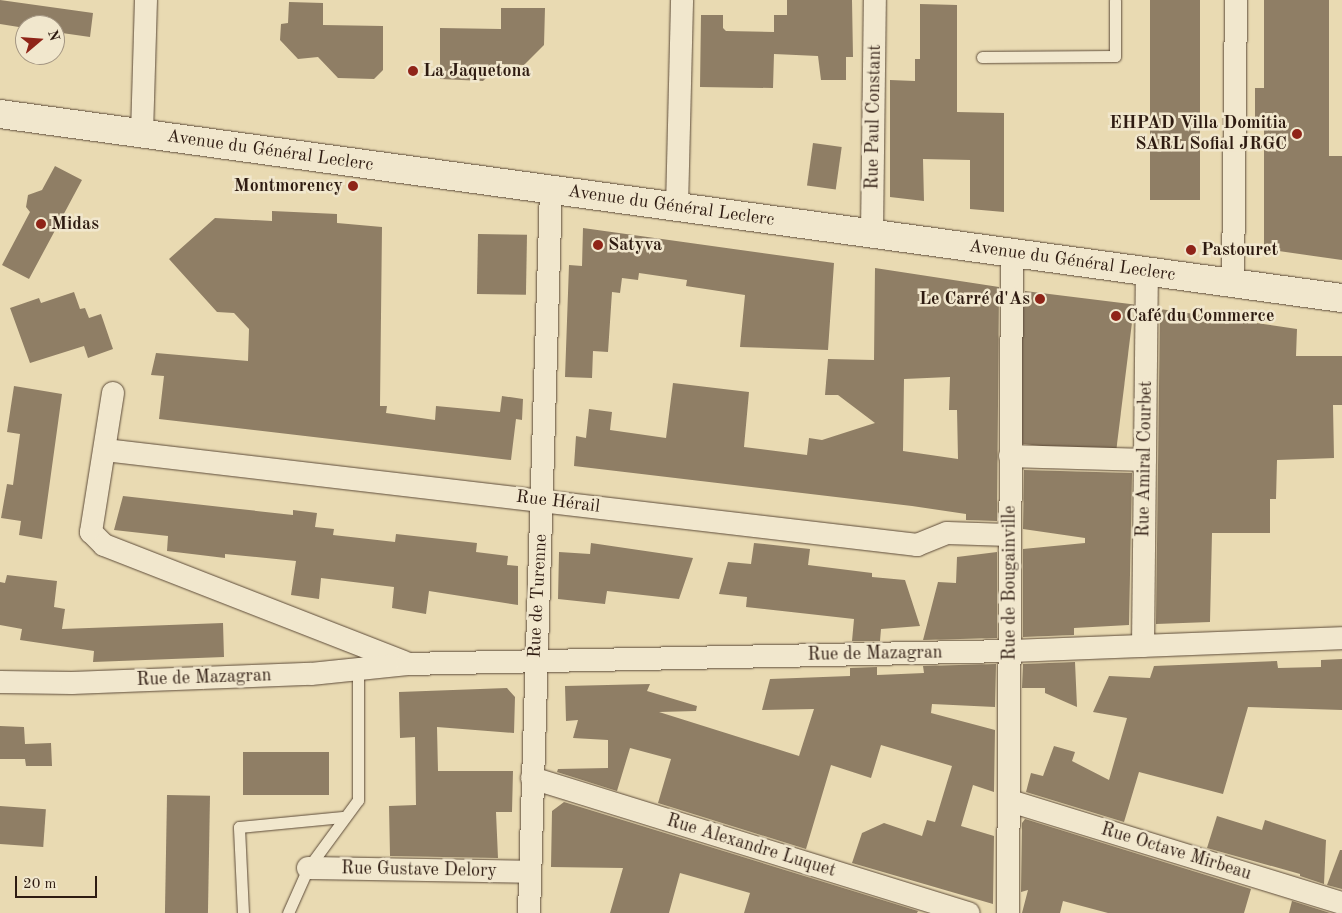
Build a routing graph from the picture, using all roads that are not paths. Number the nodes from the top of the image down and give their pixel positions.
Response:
1 (146, 0) edge
2 (682, 0) edge
3 (875, 0) edge
4 (1115, 0) edge
5 (1236, 0) edge
6 (982, 57) dead end
7 (0, 114) edge
8 (142, 134) junction
9 (551, 190) junction
10 (677, 207) junction
11 (872, 234) junction
12 (1012, 253) junction
13 (1148, 272) junction
14 (1233, 283) junction
15 (1342, 298) edge
16 (113, 393) dead end
17 (105, 450) junction
18 (1010, 456) junction
19 (1145, 460) junction
20 (543, 500) junction
21 (1009, 535) junction
22 (1342, 638) edge
23 (1143, 646) junction
24 (1010, 651) junction
25 (535, 662) junction
26 (408, 664) junction
27 (358, 670) junction
28 (0, 682) edge
29 (532, 778) junction
30 (1010, 801) junction
31 (344, 817) junction
32 (308, 868) junction
33 (530, 872) junction
34 (1342, 903) edge
35 (243, 913) edge
36 (288, 913) edge
37 (529, 913) edge
38 (969, 913) edge
39 (1008, 913) edge

1 - 8 street
2 - 10 street
3 - 11 street, Rue Paul Constant
4 - 6 lane
5 - 14 street
7 - 8 main road, Avenue du Général Leclerc
8 - 9 main road, Avenue du Général Leclerc
9 - 10 main road, Avenue du Général Leclerc
9 - 20 street, Rue de Turenne
10 - 11 main road, Avenue du Général Leclerc
11 - 12 main road, Avenue du Général Leclerc
12 - 13 main road, Avenue du Général Leclerc
12 - 18 street, Rue de Bougainville
13 - 14 main road, Avenue du Général Leclerc
13 - 19 street, Rue Amiral Courbet
14 - 15 main road, Avenue du Général Leclerc
16 - 17 street
17 - 20 street, Rue Hérail
17 - 26 street, Rue de Mazagran
18 - 19 street
18 - 21 street, Rue de Bougainville
19 - 23 street, Rue Amiral Courbet
20 - 21 street, Rue Hérail
20 - 25 street, Rue de Turenne
21 - 24 street, Rue de Bougainville
22 - 23 street, Rue de Mazagran
23 - 24 street, Rue de Mazagran
24 - 25 street, Rue de Mazagran
24 - 30 street, Rue de Bougainville
25 - 26 street, Rue de Mazagran
25 - 29 street, Rue de Turenne
26 - 27 street, Rue de Mazagran
27 - 28 street, Rue de Mazagran
27 - 31 lane
29 - 33 street, Rue de Turenne
29 - 38 street, Rue Alexandre Luquet
30 - 34 street, Rue Octave Mirbeau
30 - 39 street, Rue de Bougainville
31 - 32 lane
31 - 35 lane
32 - 33 street, Rue Gustave Delory
32 - 36 lane
33 - 37 street, Rue de Turenne

